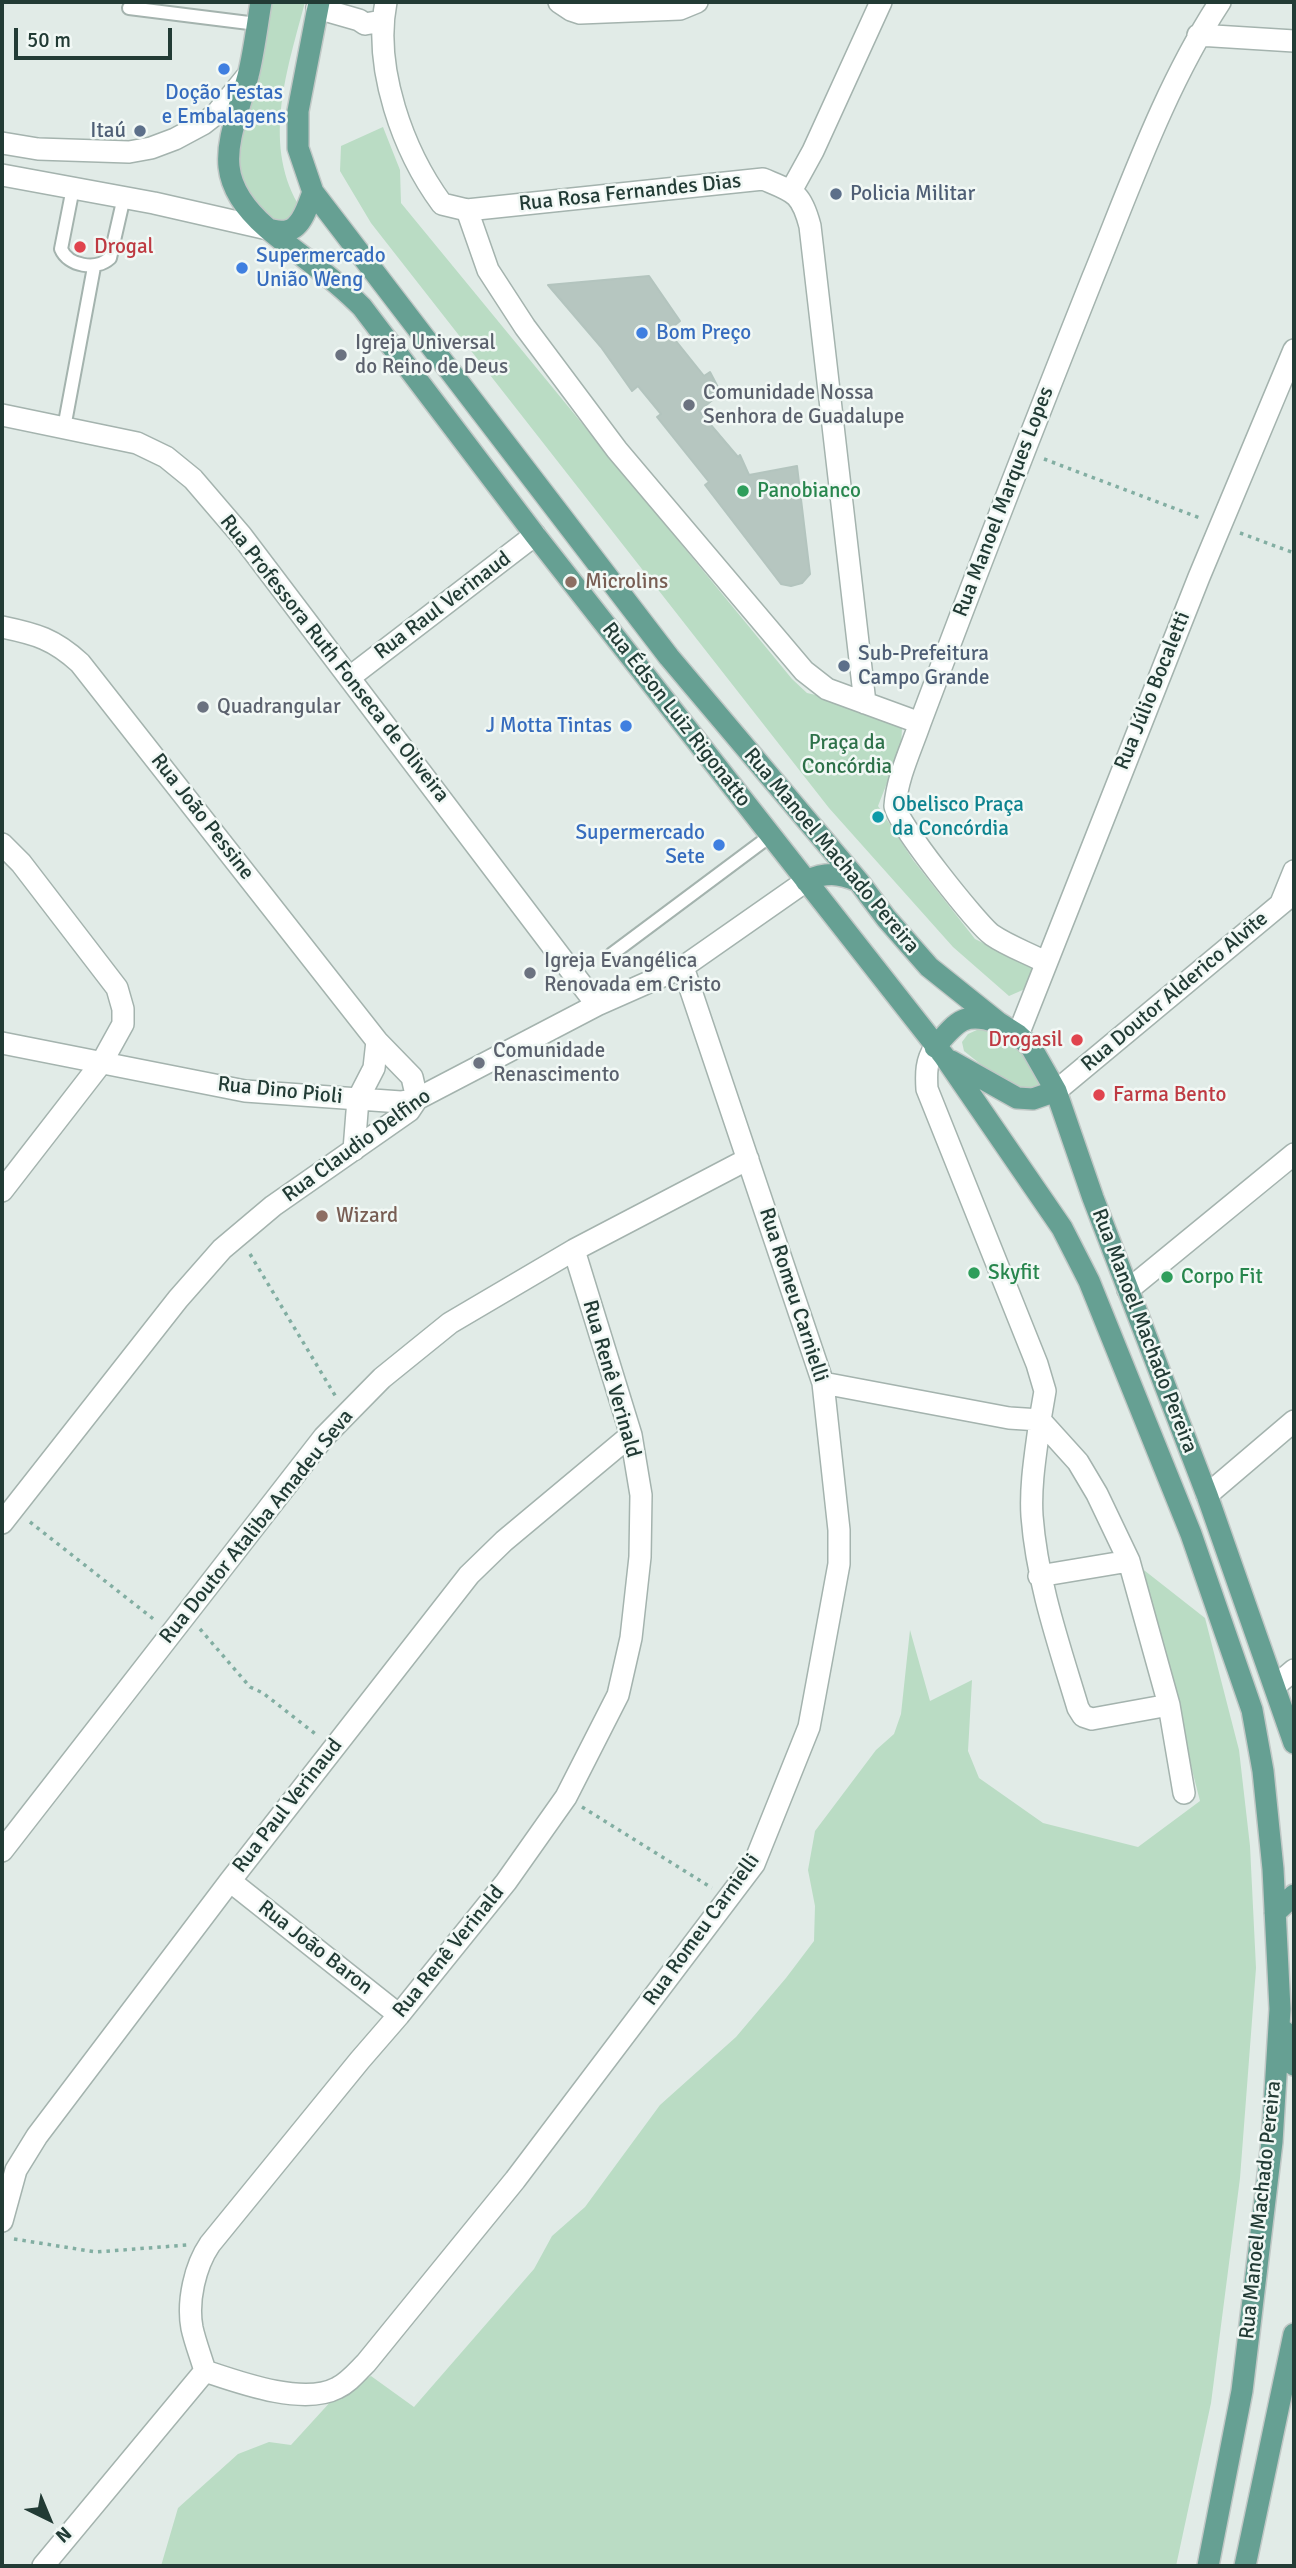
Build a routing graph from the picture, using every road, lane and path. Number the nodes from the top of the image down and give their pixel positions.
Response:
1 (261, 2) edge
2 (371, 2) edge
3 (559, 2) edge
4 (697, 2) edge
5 (881, 2) edge
6 (1220, 2) edge
7 (318, 5) edge
8 (129, 8) dead end
9 (384, 11) edge
10 (257, 24) junction
11 (1198, 35) junction
12 (1294, 41) edge
13 (248, 75) junction
14 (2, 143) edge
15 (38, 149) junction
16 (2, 175) edge
17 (36, 181) junction
18 (74, 188) junction
19 (791, 191) junction
20 (313, 192) junction
21 (124, 197) junction
22 (467, 210) junction
23 (268, 229) junction
24 (94, 267) junction
25 (1294, 350) edge
26 (2, 415) edge
27 (64, 428) junction
28 (1023, 451) junction
29 (1220, 526) junction
30 (536, 535) junction
31 (1294, 553) edge
32 (2, 627) edge
33 (350, 677) junction
34 (865, 703) junction
35 (920, 723) junction
36 (770, 836) junction
37 (2, 845) edge
38 (1294, 871) edge
39 (806, 881) junction
40 (859, 882) junction
41 (1287, 899) edge
42 (612, 954) dead end
43 (1045, 962) junction
44 (683, 967) junction
45 (597, 1005) junction
46 (999, 1023) junction
47 (1018, 1035) junction
48 (377, 1041) junction
49 (2, 1044) edge
50 (939, 1052) junction
51 (102, 1062) junction
52 (1056, 1091) junction
53 (358, 1099) junction
54 (417, 1099) junction
55 (354, 1150) junction
56 (1294, 1154) edge
57 (748, 1159) junction
58 (2, 1191) edge
59 (239, 1235) junction
60 (575, 1250) junction
61 (1128, 1290) junction
62 (823, 1383) junction
63 (346, 1414) junction
64 (1040, 1420) junction
65 (1294, 1421) edge
66 (631, 1435) junction
67 (1207, 1495) junction
68 (7, 1516) edge
69 (1129, 1561) junction
70 (1039, 1576) junction
71 (187, 1614) junction
72 (171, 1633) junction
73 (1294, 1670) edge
74 (1275, 1686) junction
75 (1169, 1705) junction
76 (1294, 1742) edge
77 (333, 1748) junction
78 (1184, 1793) dead end
79 (566, 1797) junction
80 (2, 1851) edge
81 (230, 1881) junction
82 (1294, 1895) edge
83 (728, 1898) junction
84 (1275, 1913) junction
85 (1280, 2009) junction
86 (399, 2015) junction
87 (1294, 2065) edge
88 (2, 2221) edge
89 (2, 2237) edge
90 (209, 2244) junction
91 (1294, 2334) edge
92 (205, 2371) junction
93 (43, 2566) edge
94 (1208, 2566) edge
95 (1245, 2566) edge

1 - 10 main road, Rua Édson Luiz Rigonatto
2 - 9 street
3 - 4 street
5 - 19 street
6 - 11 street, Rua Manoel Marques Lopes
7 - 9 street, Rua Manoel Machado Pereira
7 - 20 main road, Rua Manoel Machado Pereira
8 - 10 lane
9 - 22 street
10 - 13 main road, Rua Édson Luiz Rigonatto
11 - 12 street
11 - 28 street, Rua Manoel Marques Lopes
13 - 15 street
13 - 23 main road, Rua Édson Luiz Rigonatto
14 - 15 street
15 - 17 street
16 - 17 street
17 - 18 street
18 - 21 street
18 - 24 lane
19 - 22 street, Rua Rosa Fernandes Dias
19 - 34 street
20 - 23 main road
20 - 40 main road, Rua Manoel Machado Pereira
21 - 23 street
21 - 24 lane
22 - 34 street
23 - 30 main road, Rua Édson Luiz Rigonatto
24 - 27 lane
25 - 29 street, Rua Júlio Bocaletti
26 - 27 street, Rua Professora Ruth Fonseca de Oliveira
27 - 33 street, Rua Professora Ruth Fonseca de Oliveira
28 - 29 path
28 - 35 street, Rua Manoel Marques Lopes
29 - 31 path
29 - 43 street, Rua Júlio Bocaletti
30 - 33 street, Rua Raul Verinaud
30 - 36 main road, Rua Édson Luiz Rigonatto
32 - 48 street, Rua João Pessine
33 - 45 street, Rua Professora Ruth Fonseca de Oliveira
34 - 35 street
35 - 43 street, Rua Manoel Marques Lopes
36 - 39 main road, Rua Édson Luiz Rigonatto
36 - 42 lane
37 - 51 street
38 - 41 street
39 - 40 main road
39 - 44 street, Rua Claudio Delfino
39 - 50 main road, Rua Édson Luiz Rigonatto
40 - 46 main road, Rua Manoel Machado Pereira
41 - 52 street, Rua Doutor Alderico Alvite
43 - 47 street, Rua Júlio Bocaletti
44 - 45 street, Rua Claudio Delfino
44 - 57 street, Rua Romeu Carnielli
45 - 54 street, Rua Claudio Delfino
46 - 47 main road, Rua Manoel Machado Pereira
46 - 50 main road
47 - 52 main road, Rua Manoel Machado Pereira
48 - 53 street
48 - 54 street, Rua João Pessine
49 - 51 street, Rua Dino Pioli
50 - 52 main road
50 - 64 street
50 - 84 main road, Rua Manoel Machado Pereira
51 - 53 street, Rua Dino Pioli
51 - 58 street
52 - 61 main road, Rua Manoel Machado Pereira
53 - 54 street, Rua Dino Pioli
53 - 55 street
54 - 55 street, Rua Claudio Delfino
55 - 59 street, Rua Claudio Delfino
56 - 61 street
57 - 60 street, Rua Doutor Ataliba Amadeu Seva
57 - 62 street, Rua Romeu Carnielli
59 - 63 path
59 - 68 street, Rua Claudio Delfino
60 - 63 street, Rua Doutor Ataliba Amadeu Seva
60 - 66 street, Rua Renê Verinald
61 - 67 main road, Rua Manoel Machado Pereira
62 - 64 street
62 - 83 street, Rua Romeu Carnielli
63 - 71 street, Rua Doutor Ataliba Amadeu Seva
64 - 69 street
64 - 70 street
65 - 67 street
66 - 77 street, Rua Paul Verinaud
66 - 79 street, Rua Renê Verinald
67 - 74 main road, Rua Manoel Machado Pereira
68 - 72 path
69 - 70 street
69 - 75 street
70 - 75 street
71 - 72 street, Rua Doutor Ataliba Amadeu Seva
71 - 77 path
72 - 80 street, Rua Doutor Ataliba Amadeu Seva
73 - 74 street
74 - 76 main road, Rua Manoel Machado Pereira
75 - 78 street
77 - 81 street, Rua Paul Verinaud
79 - 83 path
79 - 86 street, Rua Renê Verinald
81 - 86 street, Rua João Baron
81 - 88 street, Rua Paul Verinaud
82 - 84 main road
83 - 92 street, Rua Romeu Carnielli
84 - 85 main road, Rua Manoel Machado Pereira
85 - 87 main road
85 - 94 main road, Rua Manoel Machado Pereira
86 - 90 street, Rua Renê Verinald
89 - 90 path
90 - 92 street, Rua Renê Verinald
91 - 95 main road
92 - 93 street

